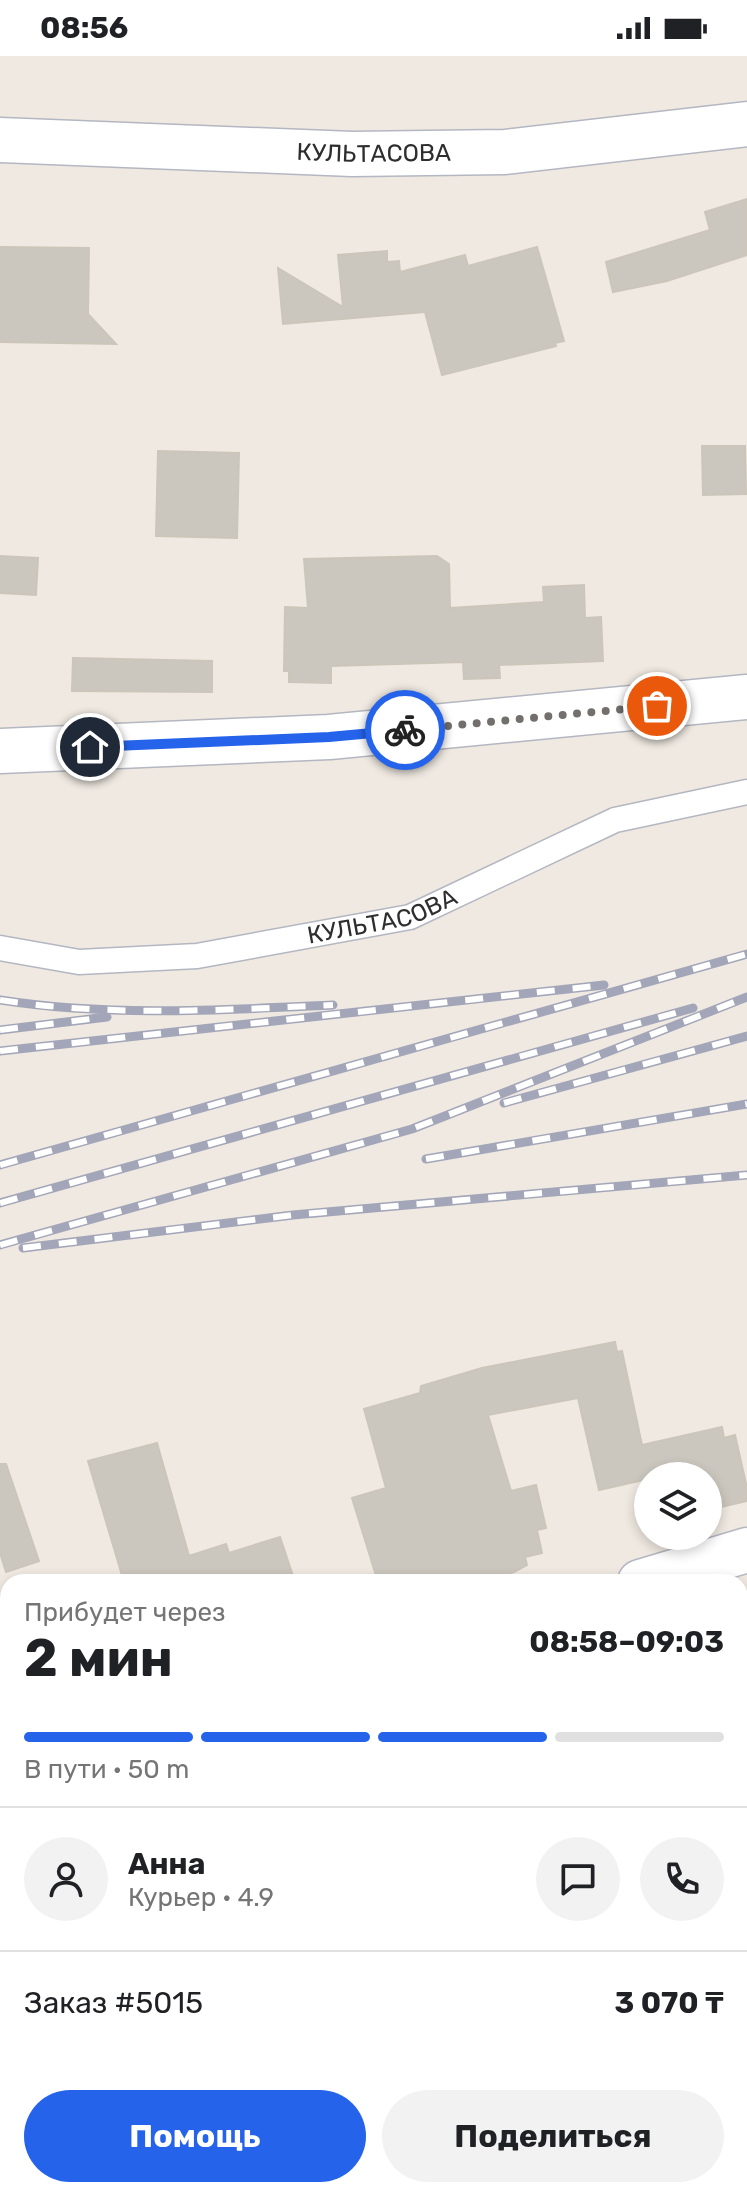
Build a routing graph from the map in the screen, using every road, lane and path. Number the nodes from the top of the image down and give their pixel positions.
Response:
1 (747, 124) edge
2 (0, 140) edge
3 (747, 697) edge
4 (0, 751) edge
5 (747, 792) edge
6 (0, 948) edge
7 (747, 1550) edge
8 (667, 1574) edge

1 - 2 street, КУЛЬТАСОВА
3 - 4 street
5 - 6 lane, КУЛЬТАСОВА
7 - 8 street

